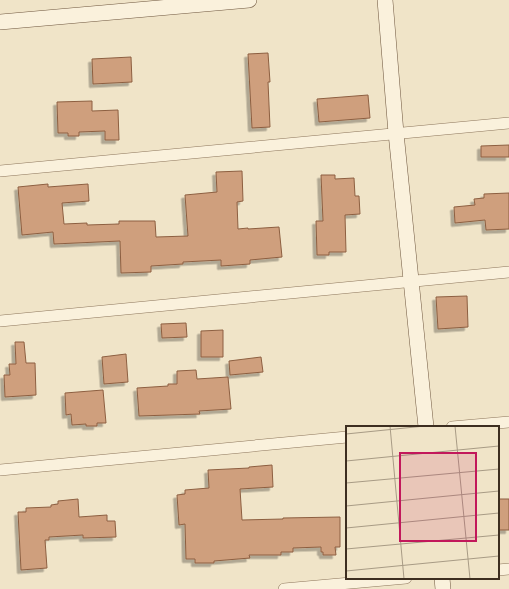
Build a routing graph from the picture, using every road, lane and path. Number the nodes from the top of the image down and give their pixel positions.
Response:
1 (249, 0) edge
2 (385, 0) edge
3 (0, 22) edge
4 (509, 123) edge
5 (396, 134) junction
6 (0, 171) edge
7 (509, 272) edge
8 (411, 282) junction
9 (0, 321) edge
10 (509, 422) edge
11 (426, 426) edge
12 (463, 426) edge
13 (346, 437) edge
14 (0, 470) edge
15 (509, 569) edge
16 (499, 570) edge
17 (395, 579) edge
18 (442, 579) edge
19 (284, 589) edge
20 (443, 589) edge

1 - 3 main road
2 - 5 main road
4 - 5 street
5 - 6 street
5 - 8 main road
7 - 8 street
8 - 9 street
8 - 11 main road
10 - 12 street
13 - 14 street
15 - 16 street
17 - 19 street
18 - 20 main road

